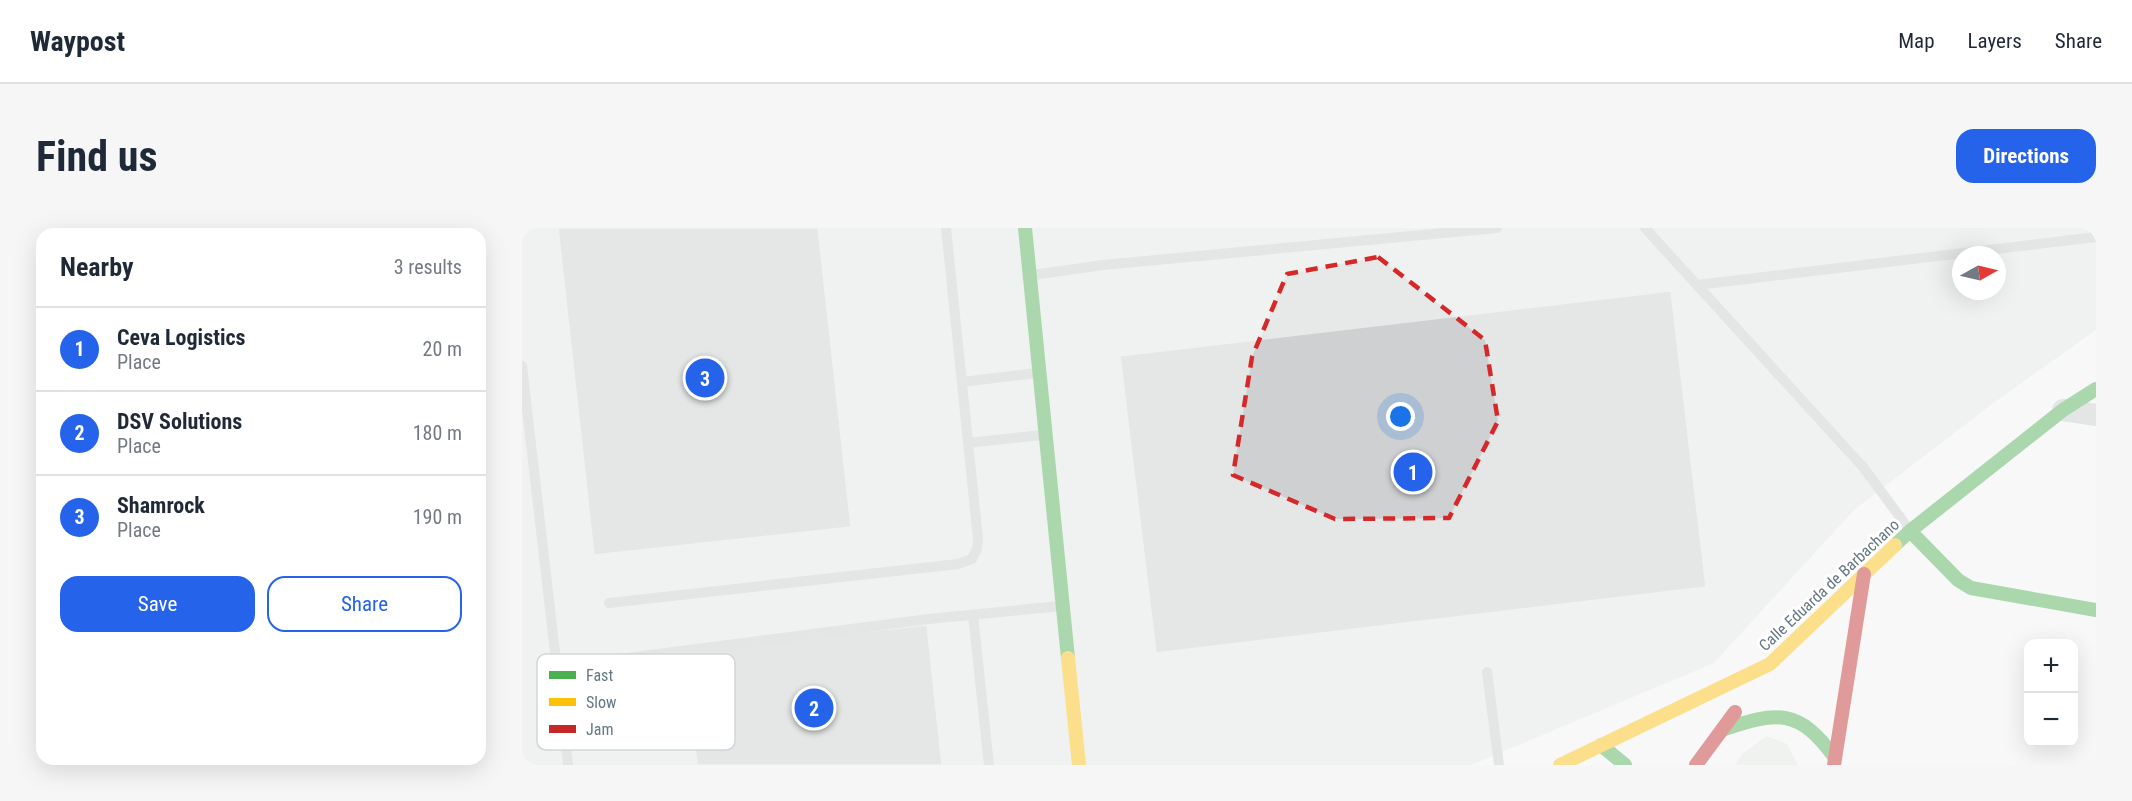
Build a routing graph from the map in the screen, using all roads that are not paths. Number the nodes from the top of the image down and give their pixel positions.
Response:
1 (946, 228) edge
2 (1025, 228) edge
3 (1497, 228) edge
4 (1645, 228) edge
5 (2096, 237) edge
6 (1030, 275) junction
7 (1697, 285) junction
8 (522, 366) edge
9 (1039, 372) junction
10 (962, 382) junction
11 (2096, 389) edge
12 (2063, 410) junction
13 (2096, 415) edge
14 (1046, 434) junction
15 (968, 443) junction
16 (1910, 531) junction
17 (1864, 574) junction
18 (609, 603) dead end
19 (1063, 606) junction
20 (2096, 610) edge
21 (974, 615) junction
22 (555, 654) edge
23 (661, 654) edge
24 (1770, 664) junction
25 (1487, 672) dead end
26 (1756, 683) dead end
27 (1742, 702) dead end
28 (1722, 730) junction
29 (1601, 745) junction
30 (566, 750) edge
31 (1834, 761) edge
32 (568, 765) edge
33 (989, 765) edge
34 (1079, 765) edge
35 (1499, 765) edge
36 (1560, 765) edge
37 (1625, 765) edge
38 (1696, 765) edge

1 - 10 lane
2 - 6 street
3 - 6 lane
4 - 7 lane
5 - 7 lane
6 - 9 street
7 - 16 lane
8 - 22 lane
9 - 10 lane
9 - 14 street
10 - 15 lane
11 - 12 street, Calle Eduarda de Barbachano
12 - 13 street
12 - 16 street, Calle Eduarda de Barbachano
14 - 15 lane
14 - 19 street
15 - 18 lane
16 - 17 street, Calle Eduarda de Barbachano
16 - 20 street
17 - 24 street, Calle Eduarda de Barbachano
17 - 31 street
19 - 21 lane
19 - 34 street
21 - 23 lane
21 - 33 lane
24 - 26 street
24 - 29 street, Calle Eduarda de Barbachano
25 - 35 lane
27 - 28 street
28 - 31 street
28 - 38 street
29 - 36 street, Calle Eduarda de Barbachano
29 - 37 street
30 - 32 lane

